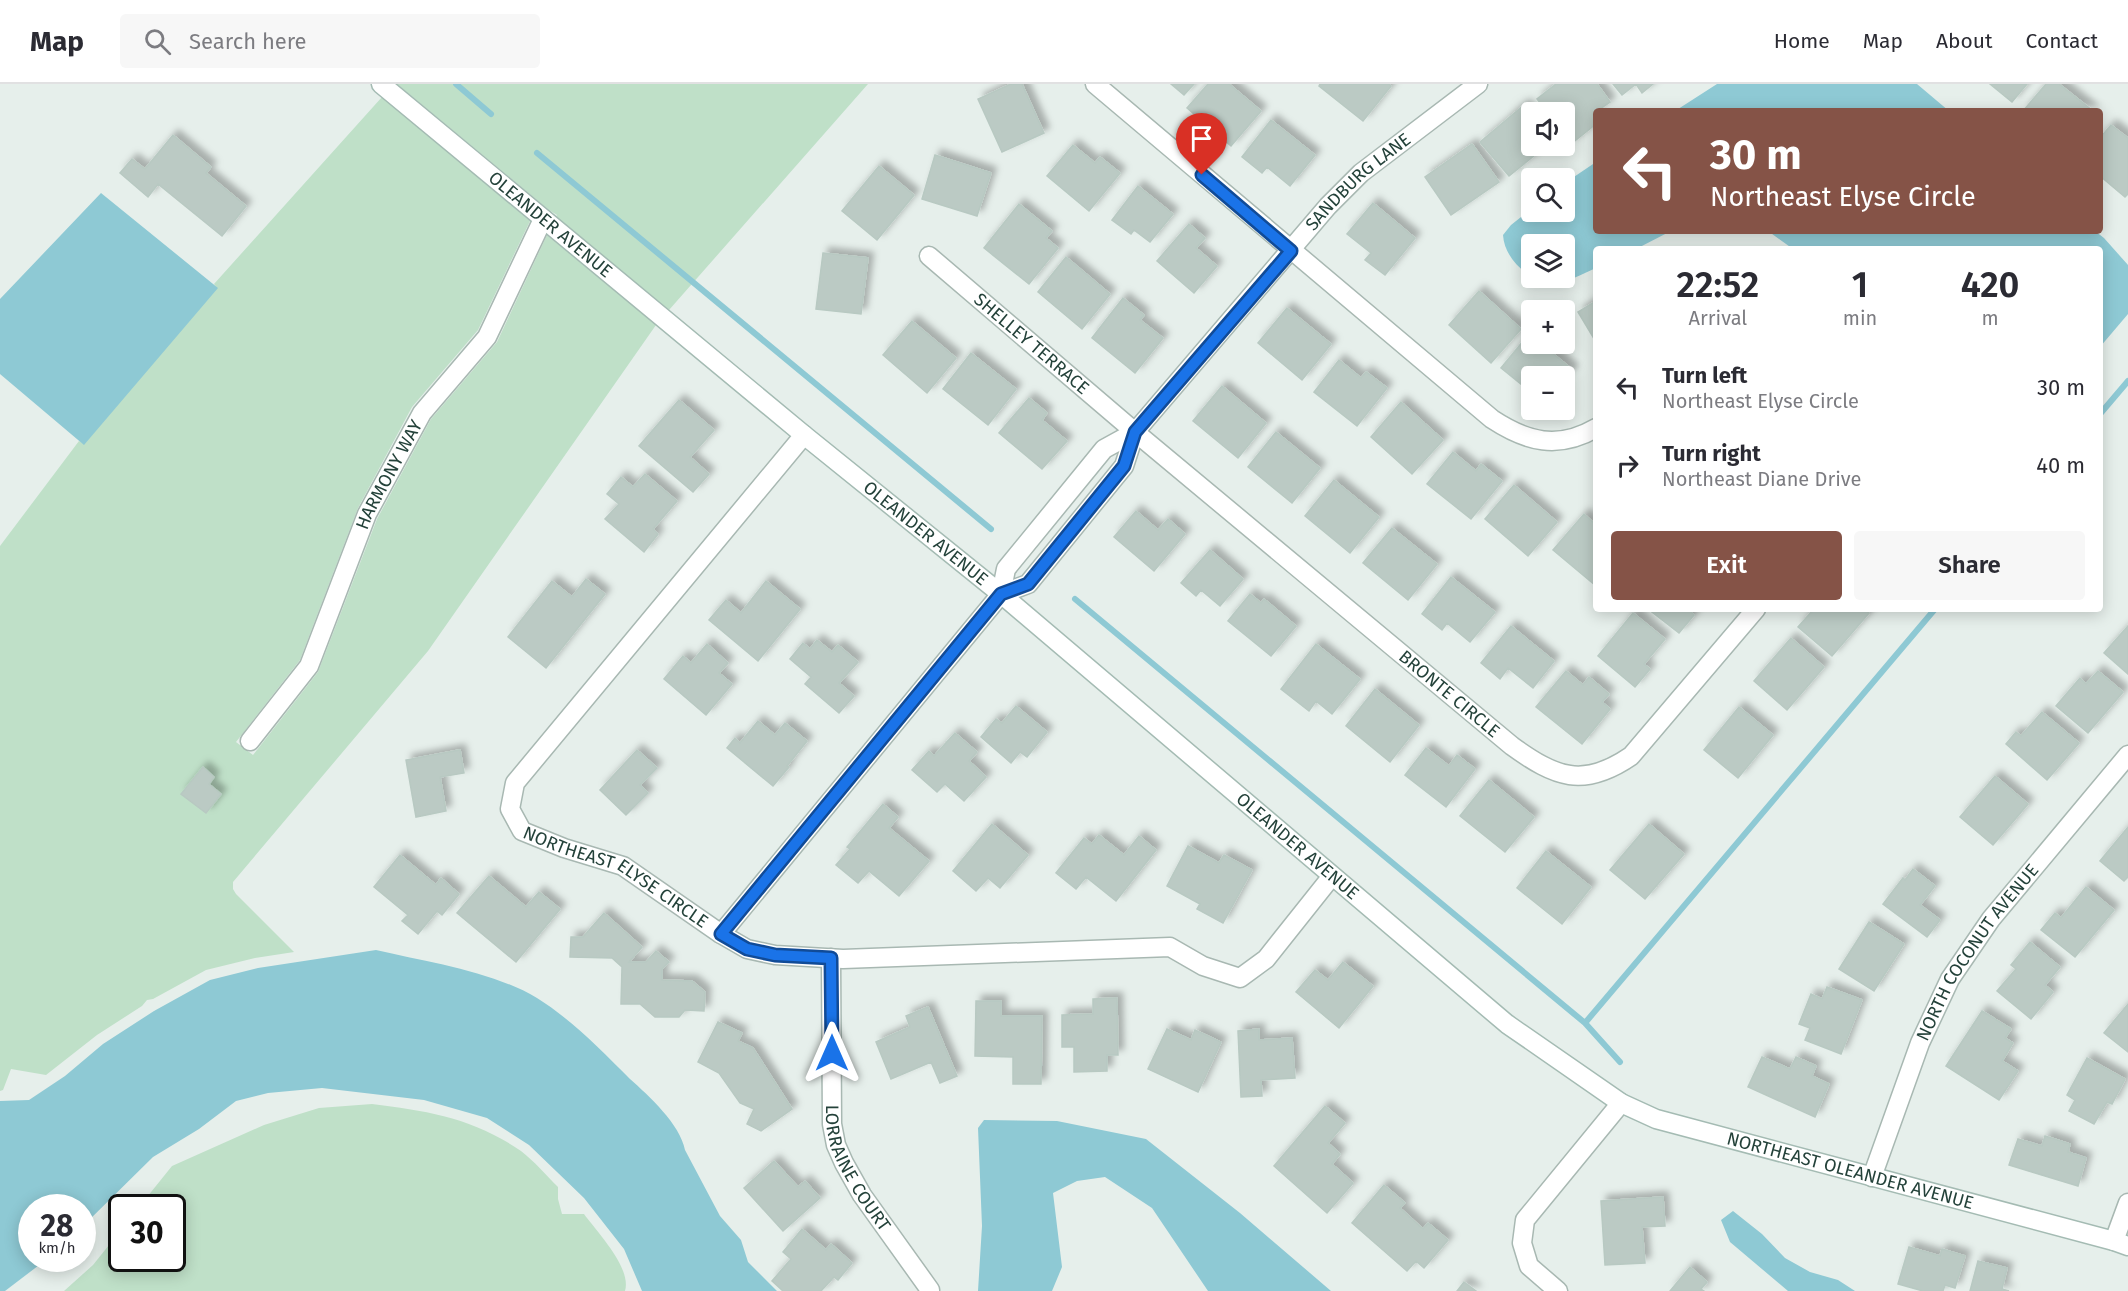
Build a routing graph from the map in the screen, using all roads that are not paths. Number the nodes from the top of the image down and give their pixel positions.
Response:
1 (381, 84) edge
2 (1095, 84) edge
3 (1468, 86) edge
4 (543, 219) junction
5 (1291, 251) junction
6 (929, 256) dead end
7 (1593, 430) edge
8 (1135, 432) junction
9 (804, 435) junction
10 (1001, 594) junction
11 (1753, 612) edge
12 (250, 741) dead end
13 (2128, 755) edge
14 (1332, 876) junction
15 (721, 934) junction
16 (831, 958) junction
17 (1580, 1075) joint
18 (1621, 1103) junction
19 (1872, 1177) junction
20 (2128, 1203) edge
21 (2121, 1244) edge
22 (930, 1290) edge
23 (1558, 1291) edge

1 - 4 street, OLEANDER AVENUE
2 - 5 street
3 - 5 street, SANDBURG LANE
4 - 9 street, OLEANDER AVENUE
4 - 12 street, HARMONY WAY
5 - 7 street
5 - 8 street, SANDBURG LANE
6 - 8 street, SHELLEY TERRACE
8 - 10 street, SANDBURG LANE
8 - 10 street, SANDBURG LANE
8 - 11 street, BRONTE CIRCLE
9 - 10 street, OLEANDER AVENUE
9 - 15 street, NORTHEAST ELYSE CIRCLE
10 - 14 street, OLEANDER AVENUE
10 - 15 street
13 - 19 street, NORTH COCONUT AVENUE
14 - 16 street, NORTHEAST ELYSE CIRCLE
14 - 17 street, OLEANDER AVENUE
15 - 16 street, NORTHEAST ELYSE CIRCLE
16 - 22 street, LORRAINE COURT
17 - 18 street, NORTHEAST OLEANDER AVENUE
18 - 19 street, NORTHEAST OLEANDER AVENUE
18 - 23 street
19 - 21 street, NORTHEAST OLEANDER AVENUE
20 - 21 street

